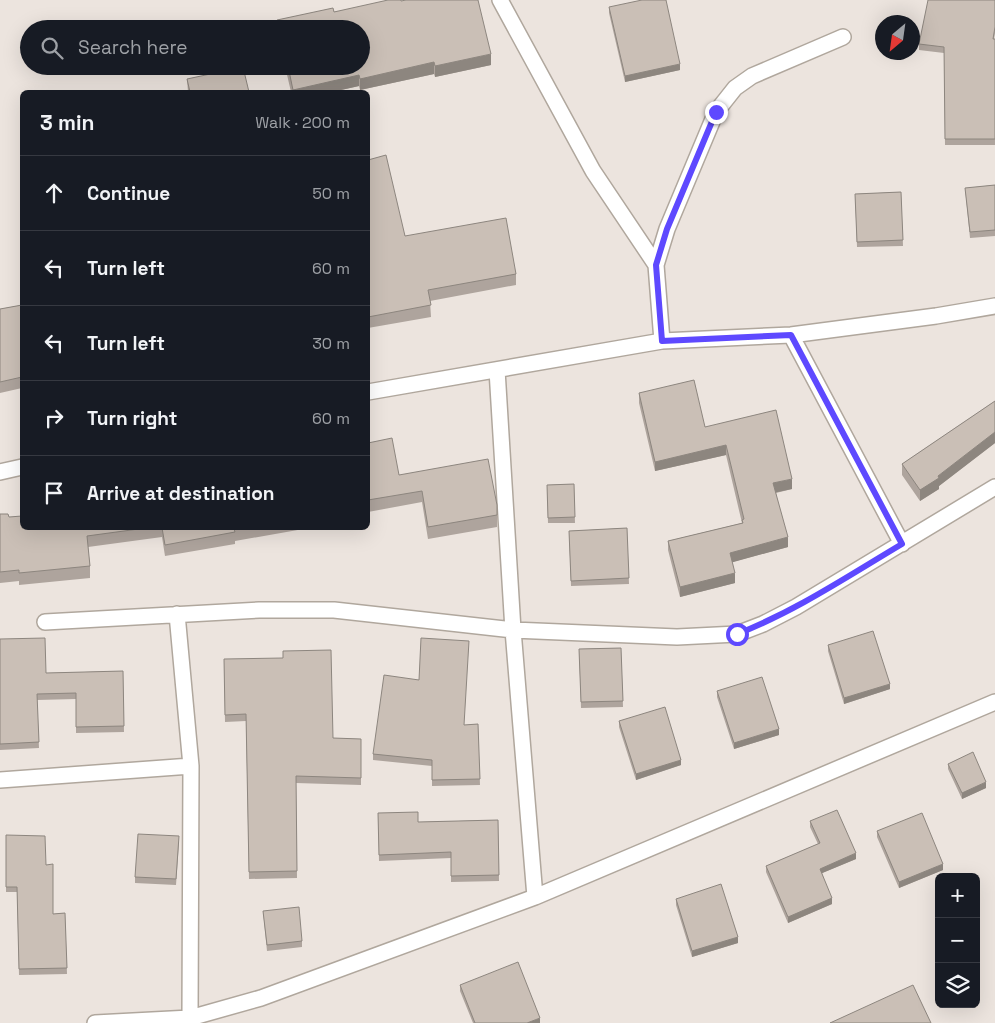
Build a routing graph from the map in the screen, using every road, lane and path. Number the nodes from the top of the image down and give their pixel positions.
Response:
1 (500, 0) edge
2 (843, 37) dead end
3 (656, 265) junction
4 (995, 306) edge
5 (791, 335) junction
6 (662, 341) junction
7 (497, 370) junction
8 (370, 392) edge
9 (20, 467) edge
10 (0, 472) edge
11 (995, 487) edge
12 (902, 544) junction
13 (177, 614) junction
14 (45, 622) dead end
15 (513, 630) junction
16 (995, 702) edge
17 (191, 766) junction
18 (0, 780) edge
19 (535, 897) junction
20 (190, 1018) junction
21 (95, 1023) edge

1 - 3 street
2 - 3 street
3 - 6 street
4 - 5 street
5 - 6 street
5 - 12 street
6 - 7 street
7 - 8 street
7 - 15 street
9 - 10 street
11 - 12 street
12 - 15 street
13 - 14 street
13 - 15 street
13 - 17 street
15 - 19 street
16 - 19 street
17 - 18 street
17 - 20 street
19 - 20 street
20 - 21 street

